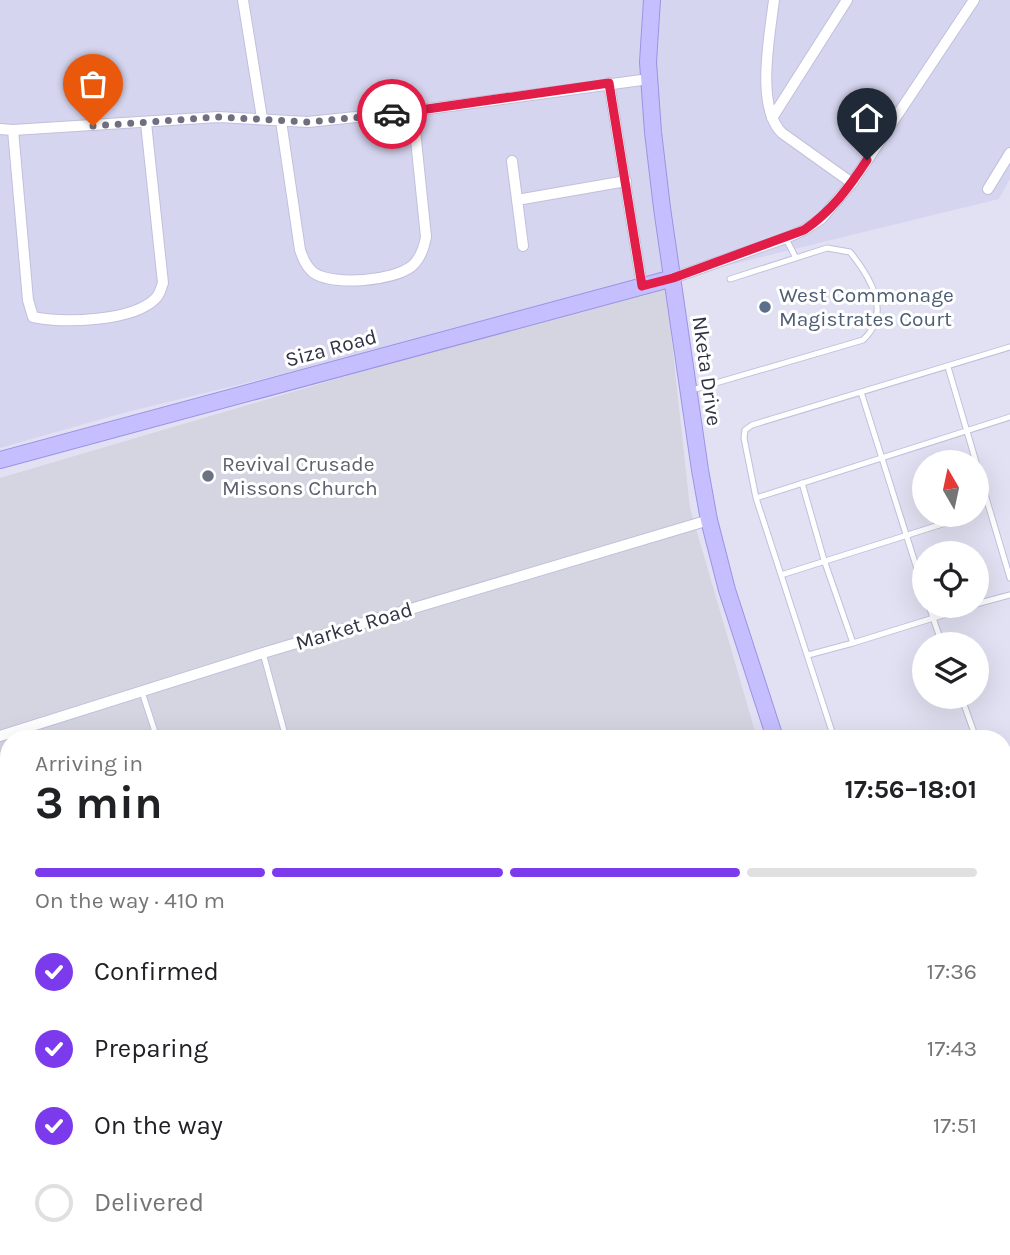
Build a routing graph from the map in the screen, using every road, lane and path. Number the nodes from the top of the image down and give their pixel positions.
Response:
1 (243, 0) edge
2 (652, 0) edge
3 (774, 0) edge
4 (847, 0) edge
5 (974, 0) edge
6 (649, 79) junction
7 (609, 83) junction
8 (413, 111) junction
9 (262, 118) junction
10 (772, 118) junction
11 (281, 121) junction
12 (146, 123) junction
13 (0, 129) edge
14 (13, 130) junction
15 (1010, 153) edge
16 (512, 160) dead end
17 (626, 181) junction
18 (852, 183) junction
19 (988, 189) dead end
20 (517, 200) junction
21 (786, 238) junction
22 (523, 246) dead end
23 (796, 258) junction
24 (673, 278) junction
25 (730, 279) dead end
26 (642, 286) junction
27 (1010, 346) edge
28 (948, 367) junction
29 (689, 391) junction
30 (861, 392) junction
31 (1010, 417) edge
32 (967, 430) junction
33 (972, 450) edge
34 (882, 457) junction
35 (0, 460) edge
36 (802, 483) junction
37 (756, 498) junction
38 (989, 506) edge
39 (990, 509) joint
40 (709, 520) junction
41 (934, 527) edge
42 (906, 536) junction
43 (912, 554) edge
44 (824, 561) junction
45 (781, 575) junction
46 (1010, 578) edge
47 (1010, 595) edge
48 (989, 601) edge
49 (927, 618) edge
50 (853, 643) junction
51 (263, 653) junction
52 (808, 654) junction
53 (142, 692) junction
54 (966, 709) edge
55 (19, 730) edge
56 (154, 730) edge
57 (284, 730) edge
58 (772, 730) edge
59 (832, 730) edge
60 (973, 730) edge

1 - 9 street
2 - 6 street, Nketa Drive
3 - 10 street
4 - 10 street
5 - 18 street
6 - 7 street
6 - 24 street, Nketa Drive
7 - 8 street
7 - 17 street
8 - 11 street
8 - 11 street
9 - 11 street
9 - 12 street
10 - 18 street
12 - 14 street
12 - 14 street
13 - 14 street
15 - 19 street
16 - 20 street
17 - 20 street
17 - 26 street
18 - 21 street
20 - 22 street
21 - 23 lane
21 - 24 street
23 - 25 lane
23 - 29 lane
24 - 26 street, Siza Road
24 - 29 street, Nketa Drive
26 - 35 street, Siza Road
27 - 28 lane
28 - 30 lane
28 - 32 lane
29 - 40 street, Nketa Drive
30 - 34 lane
30 - 37 lane
31 - 32 lane
32 - 33 lane
32 - 34 lane
34 - 36 lane
34 - 42 lane
36 - 37 lane
36 - 44 lane
37 - 45 lane
38 - 39 lane
39 - 46 lane
40 - 51 street, Market Road
40 - 58 street, Nketa Drive
41 - 42 lane
42 - 43 lane
42 - 44 lane
44 - 45 lane
44 - 50 lane
45 - 52 lane
47 - 48 lane
49 - 50 lane
50 - 52 lane
51 - 53 street, Market Road
51 - 57 lane
52 - 59 lane
53 - 55 street, Market Road
53 - 56 lane
54 - 60 lane

